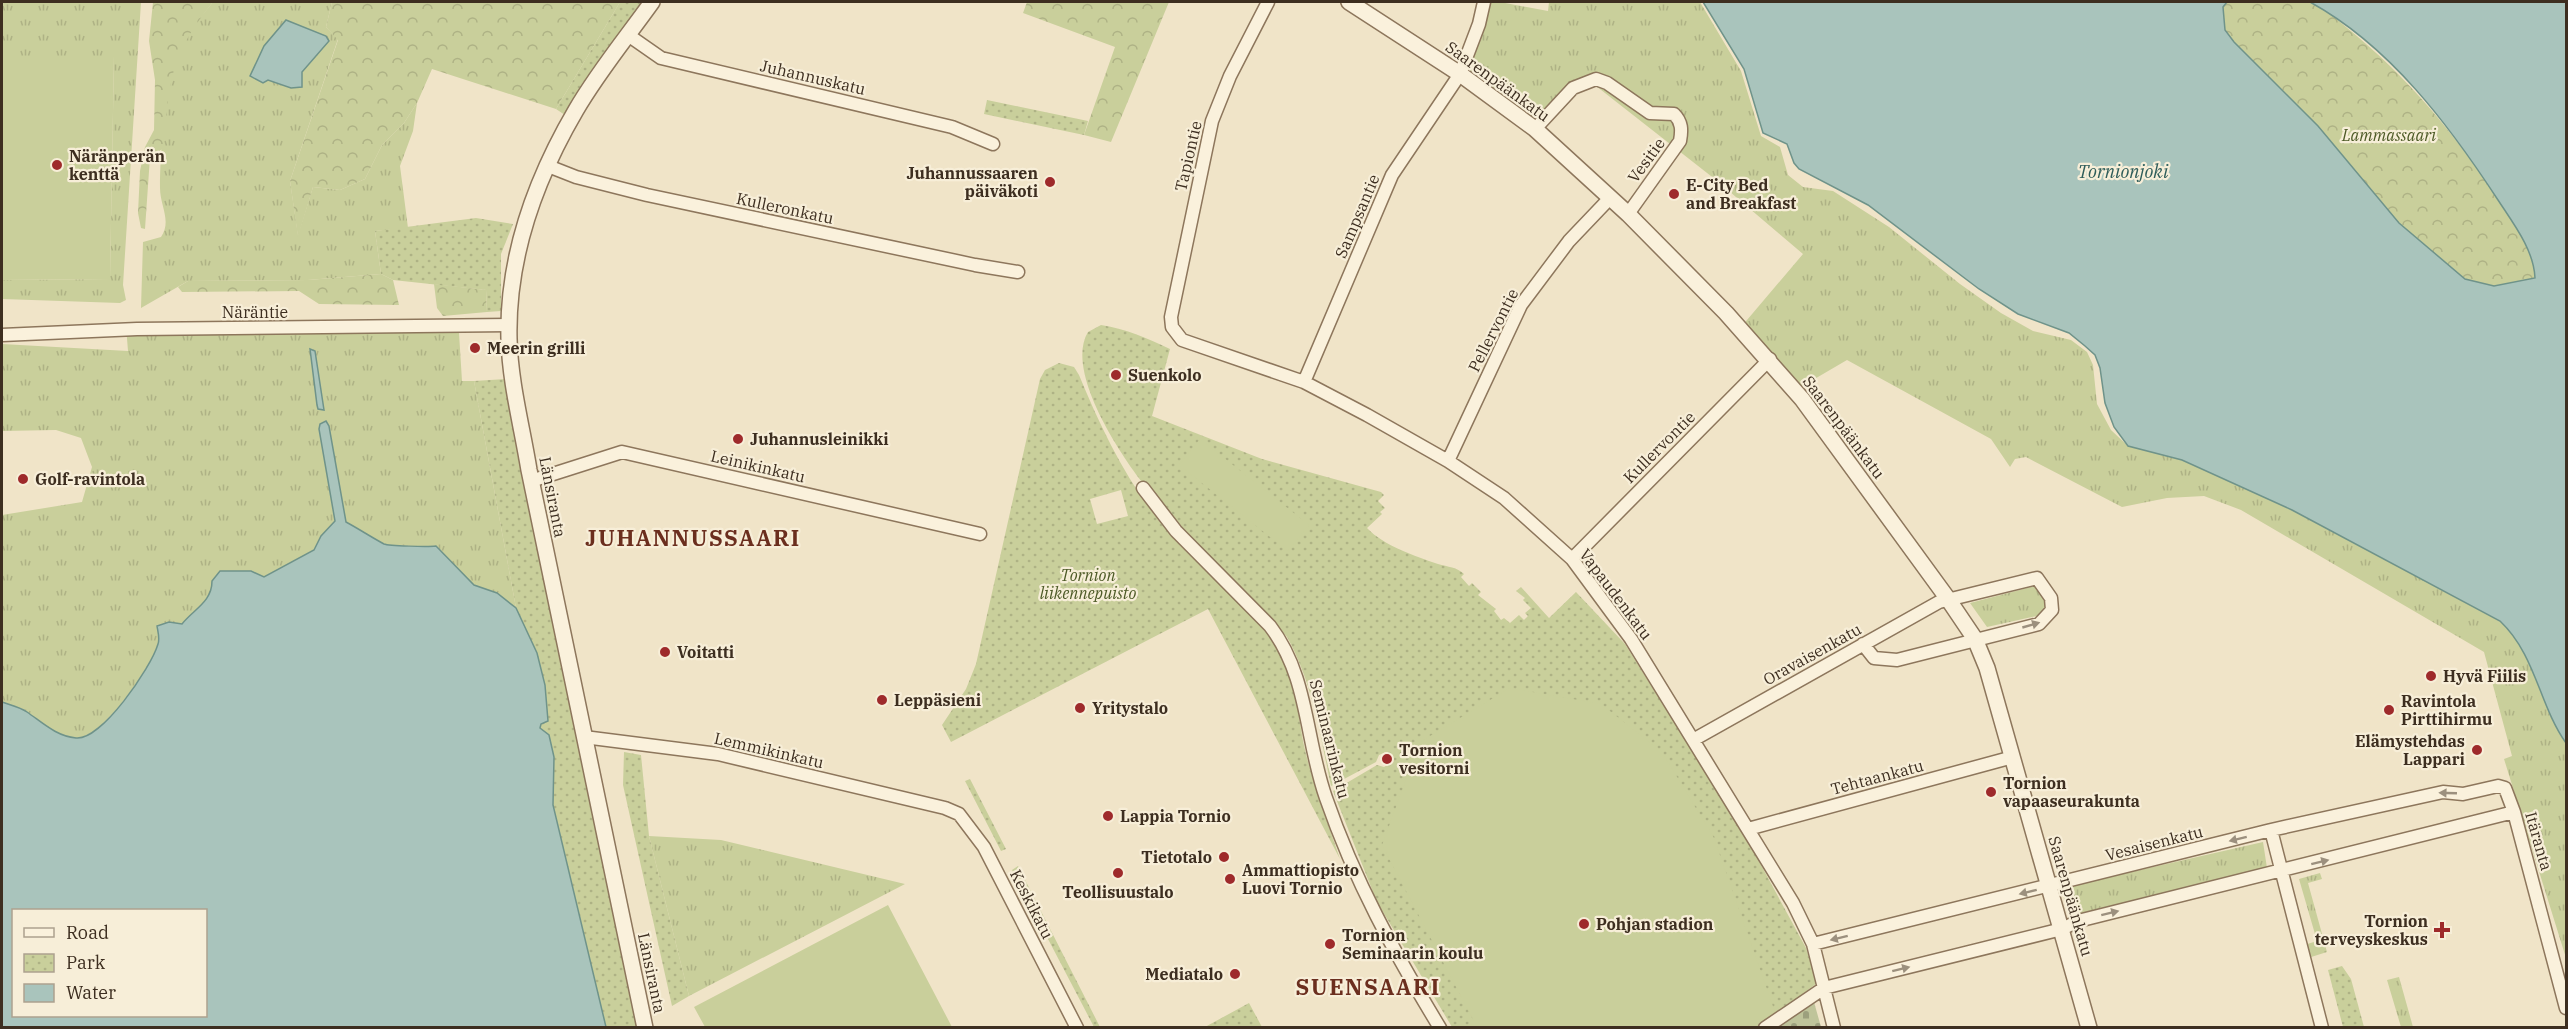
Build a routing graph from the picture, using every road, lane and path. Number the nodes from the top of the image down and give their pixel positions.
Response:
1 (652, 2) edge
2 (1268, 2) edge
3 (1349, 2) edge
4 (1484, 2) edge
5 (628, 35) junction
6 (1460, 74) junction
7 (1535, 129) junction
8 (993, 144) dead end
9 (548, 166) junction
10 (1610, 198) junction
11 (1628, 214) junction
12 (1018, 272) dead end
13 (509, 325) junction
14 (1172, 327) joint
15 (2, 335) edge
16 (1770, 359) junction
17 (1304, 382) junction
18 (1448, 461) junction
19 (531, 481) junction
20 (1143, 488) dead end
21 (980, 534) dead end
22 (1572, 559) junction
23 (1948, 599) junction
24 (1975, 639) junction
25 (1863, 644) junction
26 (584, 737) junction
27 (1693, 740) junction
28 (2013, 757) junction
29 (2505, 788) joint
30 (945, 808) joint
31 (2514, 812) junction
32 (1748, 829) junction
33 (2271, 830) junction
34 (2280, 872) junction
35 (2049, 886) junction
36 (2062, 929) junction
37 (1813, 944) junction
38 (1824, 988) junction
39 (2566, 1008) edge
40 (645, 1028) edge
41 (1077, 1028) edge
42 (1440, 1028) edge
43 (1765, 1028) edge
44 (1834, 1028) edge
45 (2089, 1028) edge
46 (2322, 1028) edge

1 - 5 street, Länsiranta
2 - 14 street, Tapiontie
3 - 6 street, Saarenpäänkatu
4 - 6 street, Sampsantie
5 - 8 street, Juhannuskatu
5 - 9 street, Länsiranta
6 - 7 street, Saarenpäänkatu
6 - 17 street, Sampsantie
7 - 10 street, Saarenpäänkatu
7 - 11 street, Vesitie
9 - 12 street, Kulleronkatu
9 - 13 street, Länsiranta
10 - 11 street, Saarenpäänkatu
10 - 18 street, Pellervontie
11 - 16 street, Saarenpäänkatu
13 - 15 street, Näräntie
13 - 19 street, Länsiranta
14 - 17 street, Vapaudenkatu
16 - 22 street, Kullervontie
16 - 23 street, Saarenpäänkatu
17 - 18 street, Vapaudenkatu
18 - 22 street, Vapaudenkatu
19 - 21 street, Leinikinkatu
19 - 26 street, Länsiranta
20 - 42 street, Seminaarinkatu
22 - 27 street, Vapaudenkatu
23 - 24 street, Saarenpäänkatu
24 -> 23 street, Oravaisenkatu
23 - 25 street, Oravaisenkatu
24 - 25 street
24 - 28 street, Saarenpäänkatu
25 - 27 street, Oravaisenkatu
26 - 30 street, Lemmikinkatu
26 - 40 street, Länsiranta
27 - 32 street, Vapaudenkatu
28 - 32 street, Tehtaankatu
28 - 35 street, Saarenpäänkatu
29 - 31 street, Itäranta
29 -> 33 street, Vesaisenkatu
30 - 41 street, Keskikatu
34 -> 31 street
31 - 39 street, Itäranta
32 - 37 street, Vapaudenkatu
33 - 34 street
33 -> 35 street, Vesaisenkatu
36 -> 34 street
34 - 46 street
35 - 36 street, Saarenpäänkatu
35 -> 37 street, Vesaisenkatu
38 -> 36 street
36 - 45 street, Saarenpäänkatu
37 - 38 street, Vapaudenkatu
38 - 43 street
38 - 44 street, Vapaudenkatu

